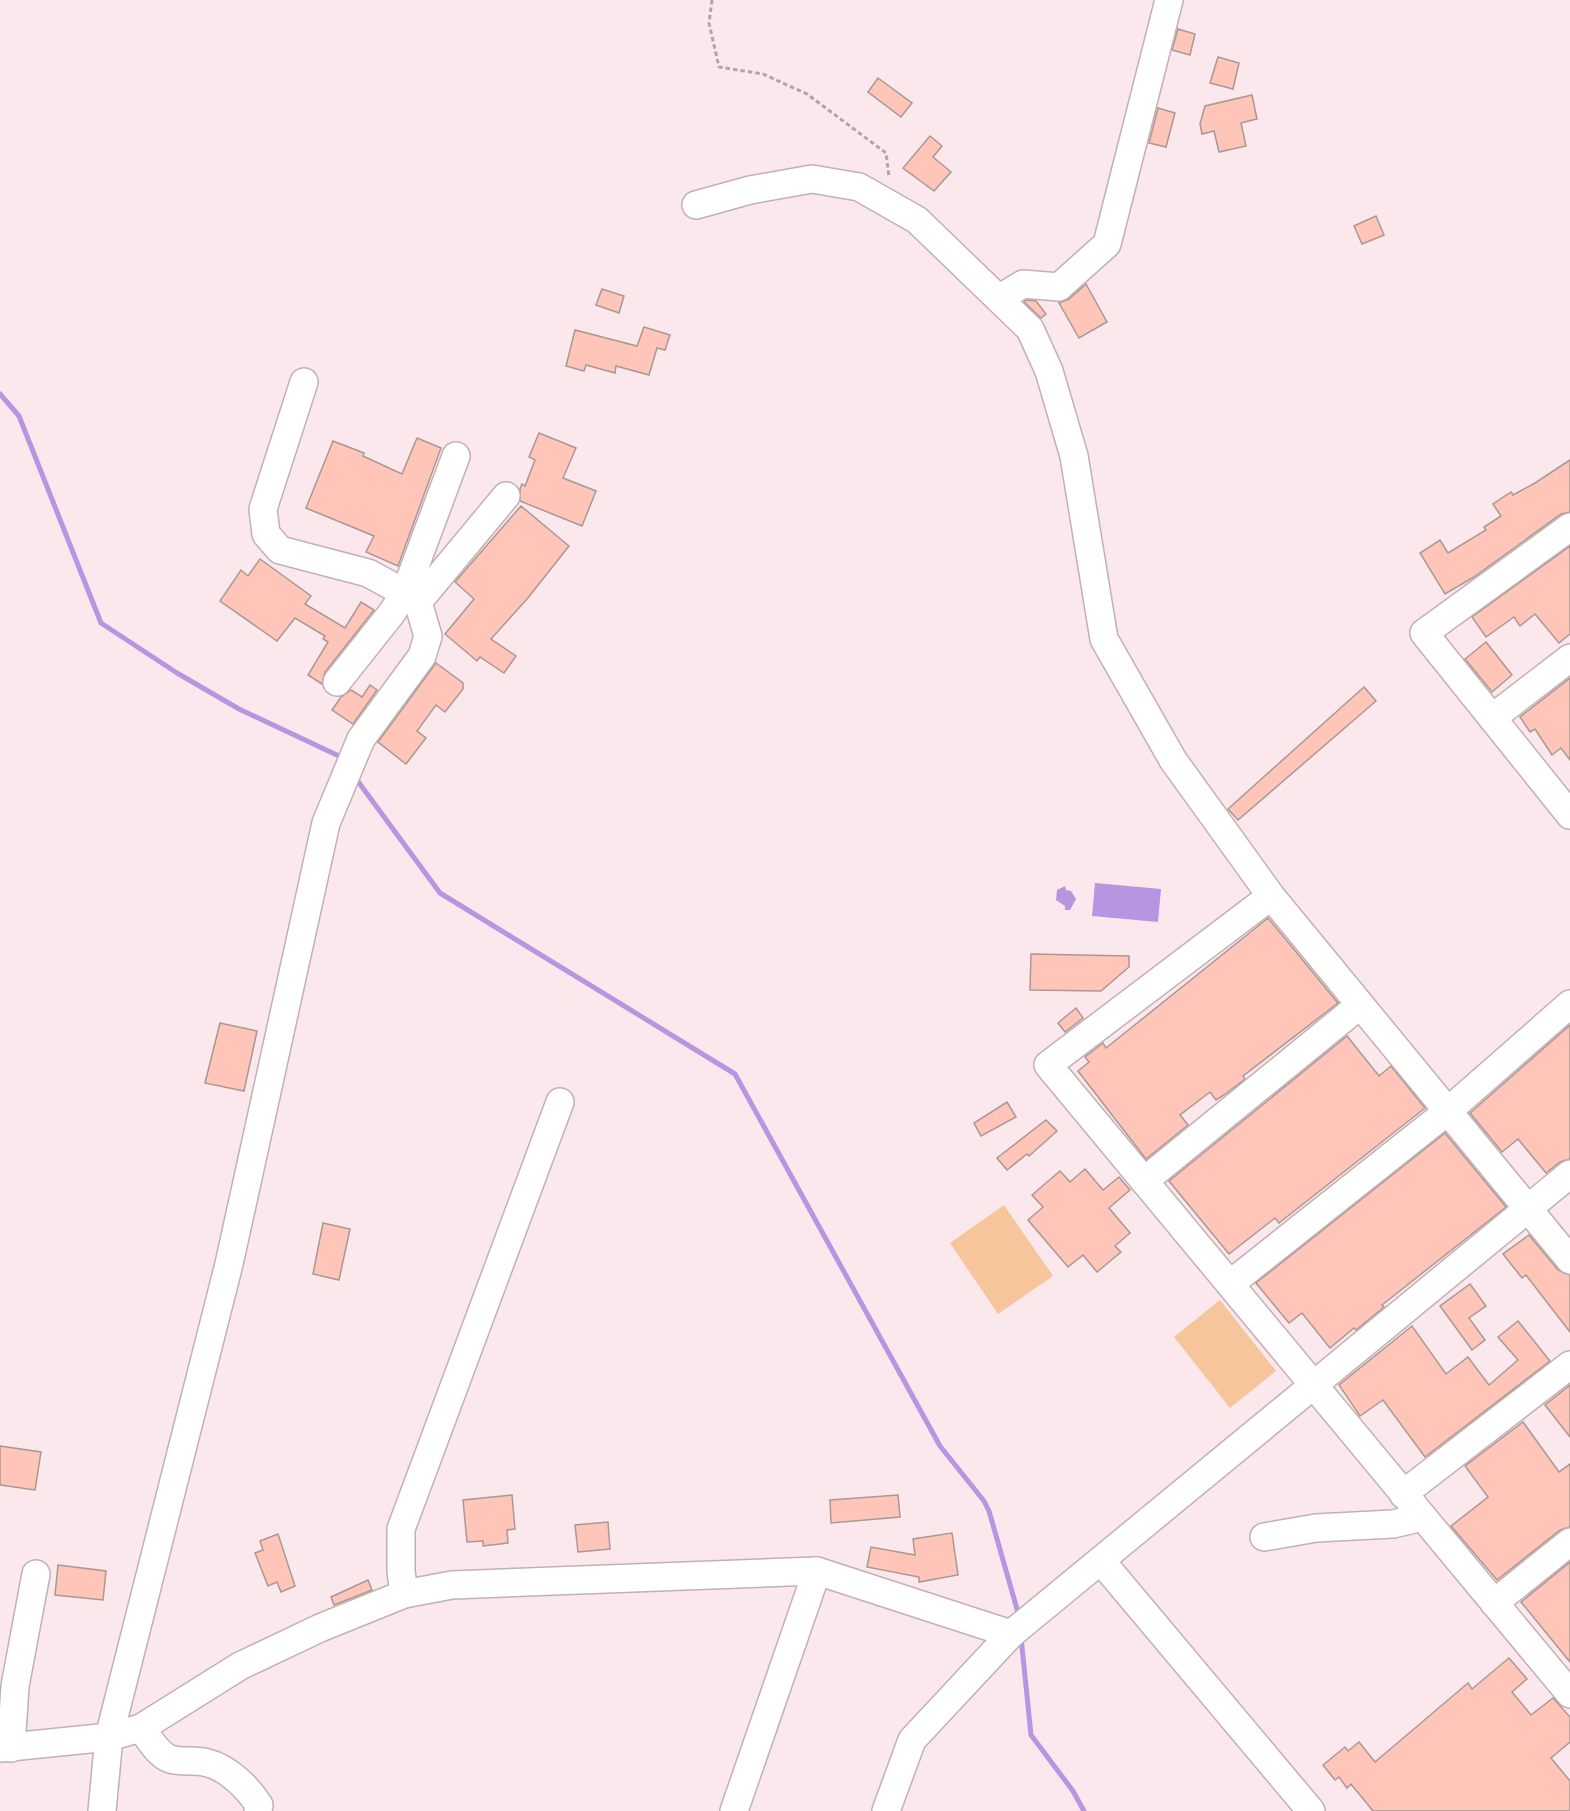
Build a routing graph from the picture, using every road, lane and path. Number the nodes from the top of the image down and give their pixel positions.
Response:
1 (712, 0) edge
2 (1168, 0) edge
3 (696, 205) dead end
4 (892, 206) junction
5 (1000, 298) junction
6 (304, 382) dead end
7 (456, 456) dead end
8 (506, 496) dead end
9 (1570, 527) edge
10 (411, 597) junction
11 (1570, 658) edge
12 (337, 682) dead end
13 (1492, 718) junction
14 (1567, 807) edge
15 (1270, 896) junction
16 (1570, 1004) edge
17 (1360, 1005) junction
18 (561, 1102) dead end
19 (1448, 1111) junction
20 (1570, 1174) edge
21 (1144, 1181) junction
22 (1528, 1208) junction
23 (1570, 1260) edge
24 (1230, 1284) junction
25 (1570, 1365) edge
26 (1313, 1384) junction
27 (1403, 1494) junction
28 (1423, 1517) junction
29 (1264, 1537) dead end
30 (1570, 1542) edge
31 (1102, 1562) junction
32 (817, 1571) junction
33 (36, 1574) dead end
34 (404, 1594) junction
35 (1494, 1603) junction
36 (1011, 1634) junction
37 (1570, 1694) edge
38 (141, 1728) junction
39 (109, 1737) junction
40 (5, 1748) edge
41 (102, 1811) edge
42 (258, 1811) edge
43 (734, 1811) edge
44 (886, 1811) edge
45 (1311, 1811) edge

1 - 4 path
2 - 5 street
3 - 4 street
4 - 5 street
5 - 15 street
6 - 10 street
7 - 10 street
8 - 10 street
9 - 13 street
10 - 12 street
10 - 39 street
11 - 13 street
13 - 14 street
15 - 17 street
15 - 21 street
16 - 19 street
17 - 19 street
17 - 21 street
18 - 34 street
19 - 22 street
19 - 24 street
20 - 22 street
21 - 24 street
22 - 23 street
22 - 26 street
24 - 26 street
25 - 27 street
26 - 27 street
26 - 31 street
27 - 28 street
28 - 29 street
28 - 35 street
30 - 35 street
31 - 36 street
31 - 45 street
32 - 34 street
32 - 36 street
32 - 43 street
33 - 40 street
34 - 38 street
35 - 37 street
36 - 44 street
38 - 39 street
38 - 42 street
39 - 40 street
39 - 41 street

